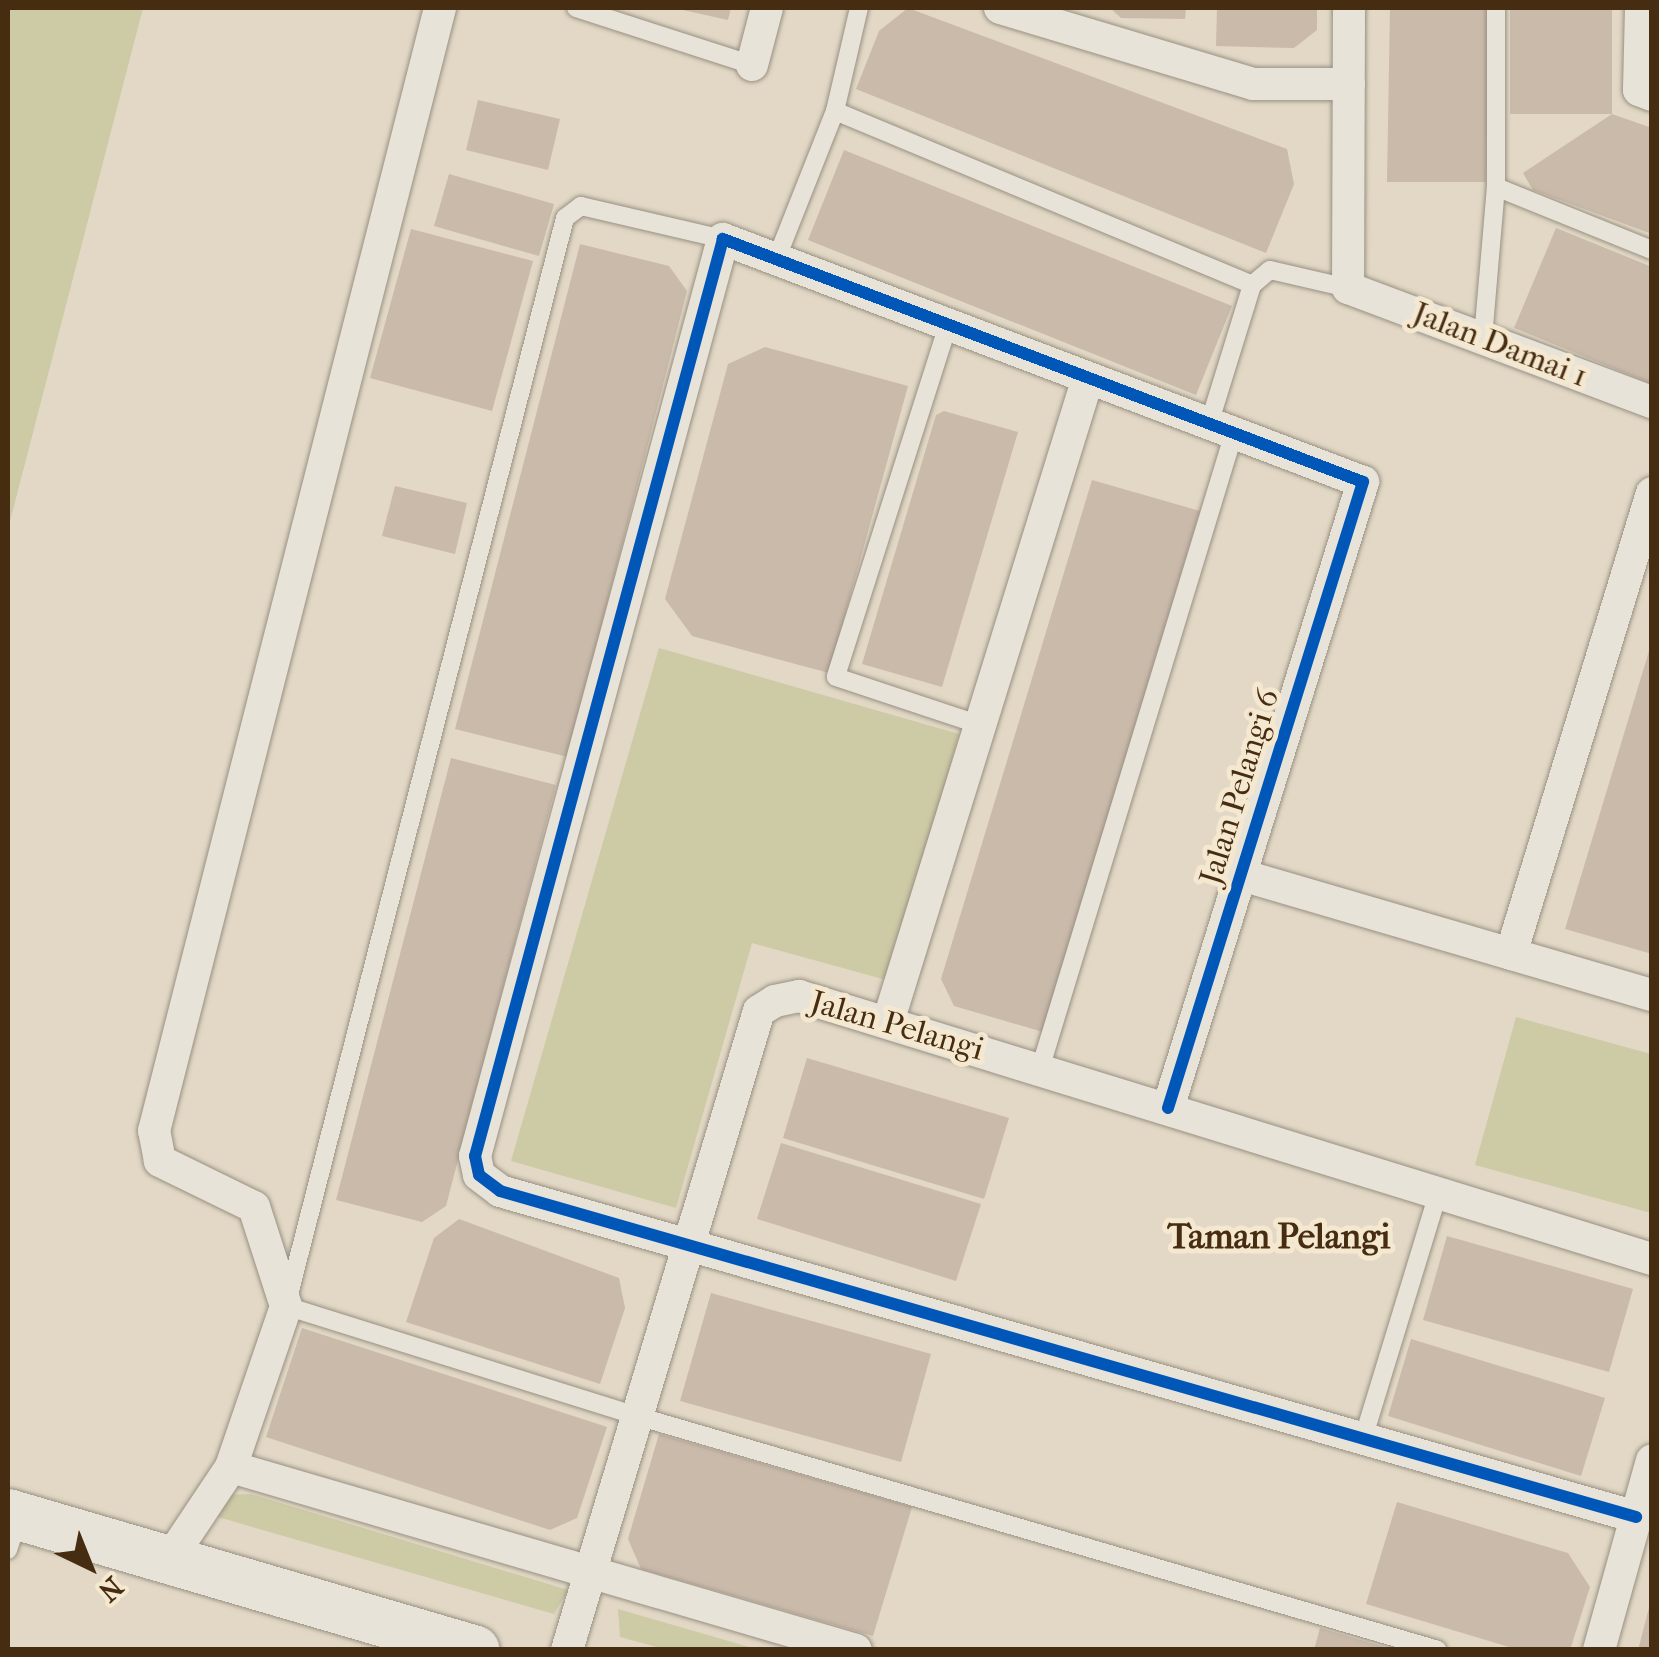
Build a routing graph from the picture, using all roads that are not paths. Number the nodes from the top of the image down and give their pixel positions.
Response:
1 (440, 8) edge
2 (576, 8) edge
3 (767, 8) edge
4 (859, 8) edge
5 (1000, 8) edge
6 (1349, 8) edge
7 (1496, 8) edge
8 (1641, 8) edge
9 (610, 13) edge
10 (1048, 16) edge
11 (752, 65) joint
12 (1349, 84) junction
13 (1652, 95) edge
14 (835, 111) junction
15 (1496, 187) junction
16 (723, 240) junction
17 (1652, 250) edge
18 (776, 260) junction
19 (1252, 285) junction
20 (1348, 288) junction
21 (948, 325) junction
22 (1482, 338) junction
23 (1088, 378) junction
24 (1652, 402) edge
25 (1222, 429) junction
26 (1652, 493) edge
27 (977, 724) junction
28 (1242, 875) junction
29 (1511, 954) junction
30 (1652, 995) edge
31 (888, 1022) junction
32 (1040, 1069) junction
33 (1168, 1108) junction
34 (1438, 1193) junction
35 (689, 1245) junction
36 (1652, 1259) edge
37 (286, 1306) junction
38 (638, 1416) junction
39 (1364, 1438) junction
40 (1652, 1460) edge
41 (231, 1467) junction
42 (1636, 1517) junction
43 (11, 1526) edge
44 (170, 1560) junction
45 (590, 1572) junction
46 (476, 1650) edge
47 (567, 1650) edge
48 (856, 1650) edge
49 (1438, 1650) edge
50 (1598, 1650) edge

1 - 37 street
2 - 9 lane
3 - 11 street
4 - 14 lane
5 - 10 street
6 - 12 street
7 - 15 lane
8 - 13 street
9 - 11 lane
10 - 12 street
12 - 20 street
14 - 18 lane
14 - 19 lane
15 - 17 lane
15 - 22 lane
16 - 18 street
16 - 35 street
16 - 37 lane
18 - 21 street
19 - 20 lane
19 - 25 lane
20 - 22 street, Jalan Damai 1
21 - 23 street
21 - 27 lane
22 - 24 street, Jalan Damai 1
23 - 25 street
23 - 27 street
25 - 28 street, Jalan Pelangi 6
25 - 32 lane
26 - 29 street
27 - 31 street
28 - 29 street
28 - 33 street, Jalan Pelangi 6
29 - 30 street
31 - 32 street, Jalan Pelangi
31 - 35 street, Jalan Pelangi
32 - 33 street, Jalan Pelangi
33 - 34 street, Jalan Pelangi
34 - 36 street, Jalan Pelangi
34 - 39 lane
35 - 38 street
35 - 39 street
37 - 38 lane
37 - 41 street
38 - 45 street
38 - 49 lane
39 - 42 street
40 - 42 street
41 - 44 street
41 - 45 street
42 - 50 street
43 - 44 street
44 - 46 street
45 - 47 street
45 - 48 street

